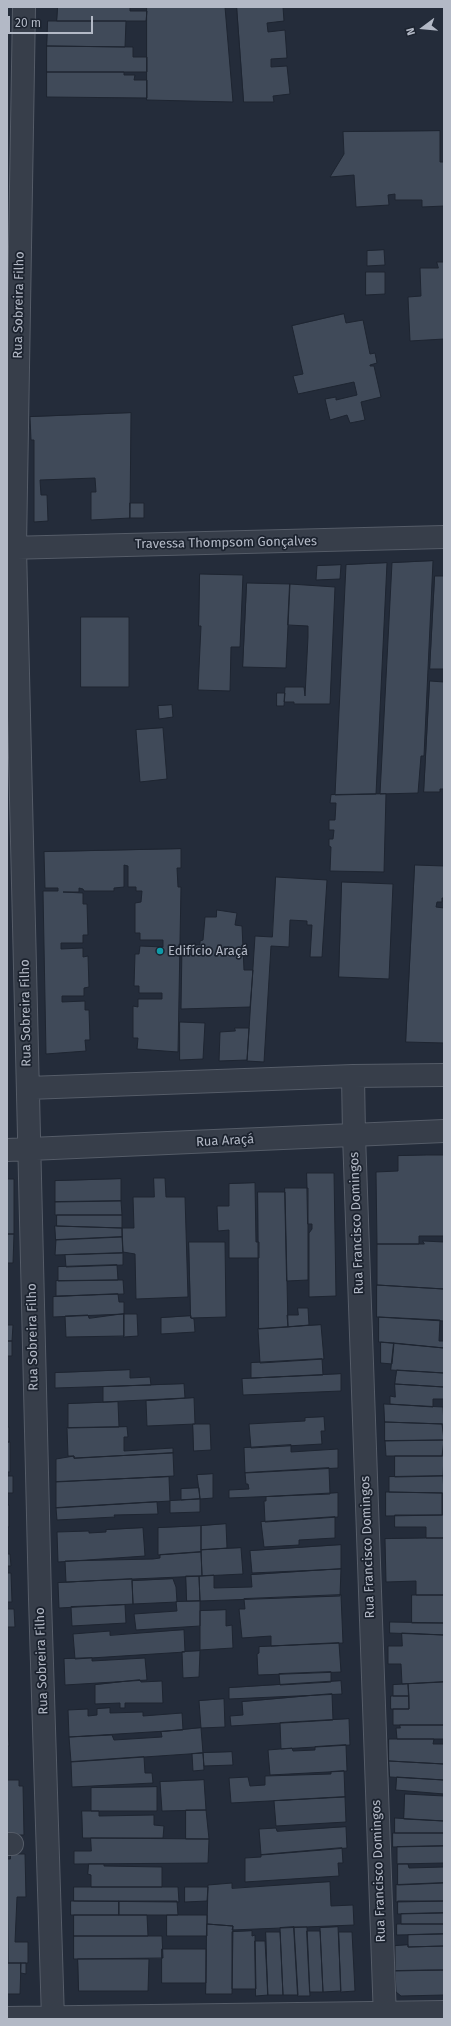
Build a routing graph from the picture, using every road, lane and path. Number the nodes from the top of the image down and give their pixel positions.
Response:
1 (24, 7) edge
2 (444, 538) edge
3 (11, 547) edge
4 (444, 1075) edge
5 (353, 1076) junction
6 (28, 1088) junction
7 (444, 1131) edge
8 (354, 1135) junction
9 (7, 1150) edge
10 (29, 1150) junction
11 (444, 2012) edge
12 (384, 2016) edge
13 (7, 2018) edge
14 (53, 2019) edge

1 - 3 street, Rua Sobreira Filho
2 - 3 street, Travessa Thompsom Gonçalves
3 - 6 street, Rua Sobreira Filho
4 - 5 street
5 - 6 street
5 - 8 street, Rua Francisco Domingos
6 - 10 street, Rua Sobreira Filho
7 - 8 street, Rua Araçá
8 - 10 street, Rua Araçá
8 - 12 street, Rua Francisco Domingos
9 - 10 street, Rua Araçá
10 - 14 street, Rua Sobreira Filho
11 - 12 street
12 - 14 street
13 - 14 street

